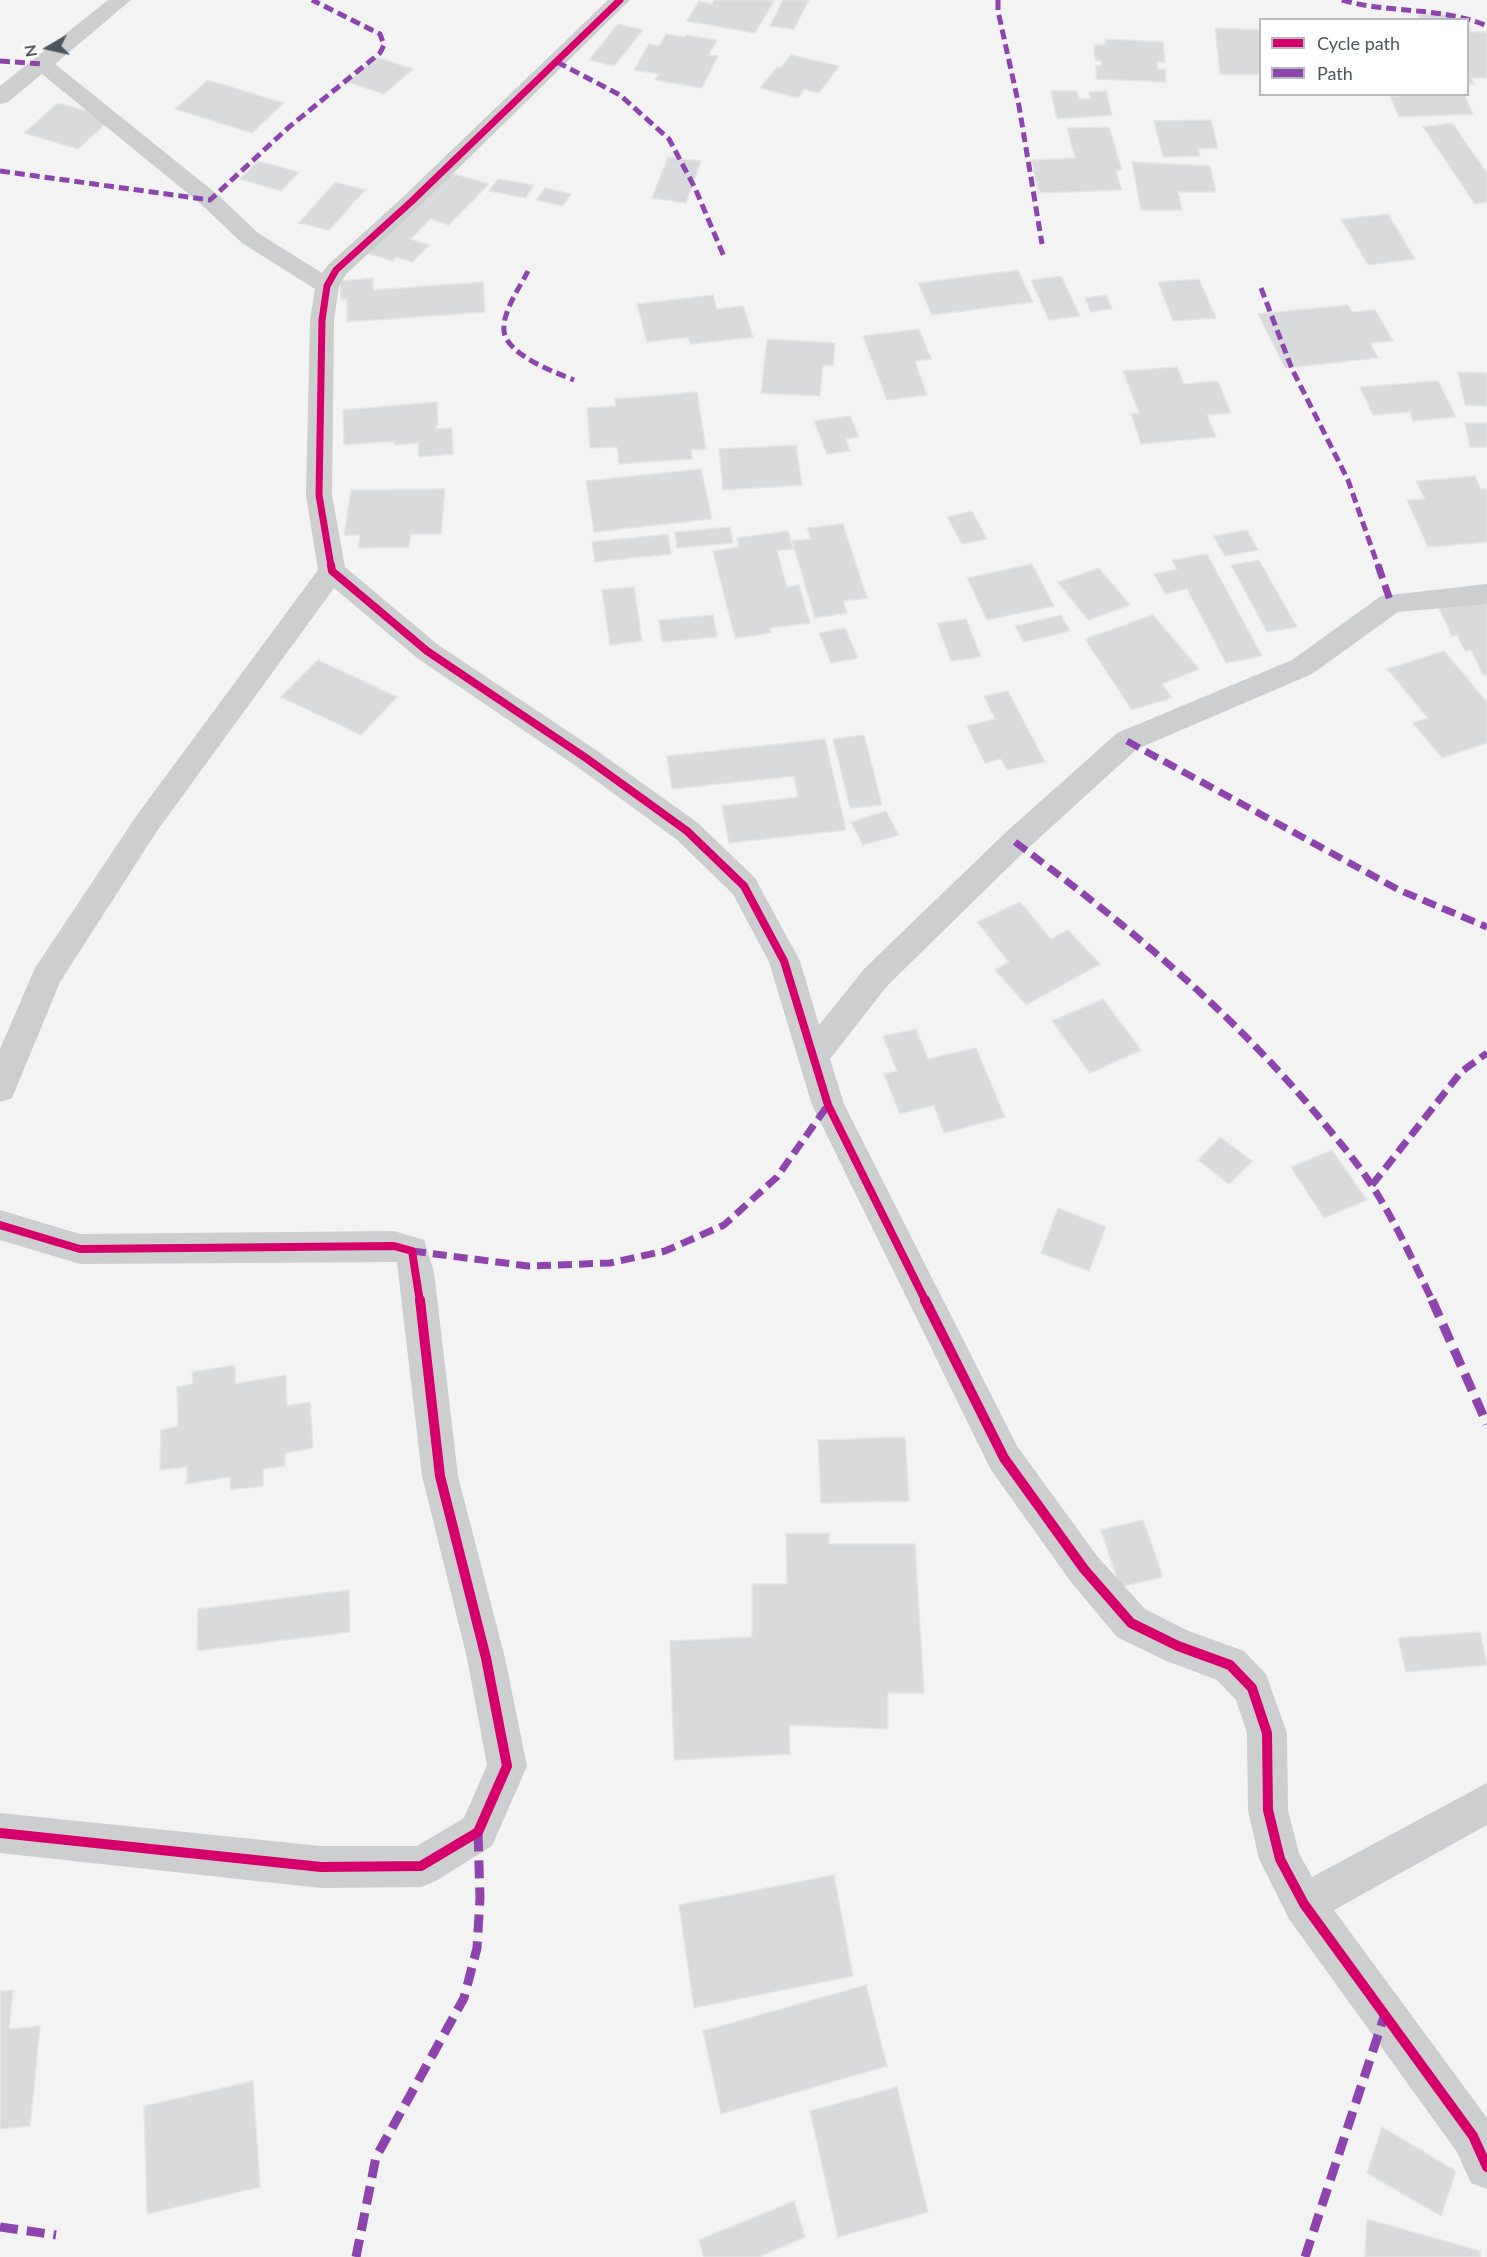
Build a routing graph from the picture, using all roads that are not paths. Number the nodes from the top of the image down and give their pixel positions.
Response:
1 (122, 0) edge
2 (620, 0) edge
3 (42, 64) junction
4 (0, 97) edge
5 (327, 286) junction
6 (332, 571) junction
7 (1487, 594) edge
8 (813, 1056) junction
9 (0, 1088) edge
10 (0, 1225) edge
11 (1487, 1803) edge
12 (0, 1833) edge
13 (1305, 1904) junction
14 (1487, 2167) edge

1 - 3 street
2 - 5 street
3 - 4 street
3 - 5 street
5 - 6 street
6 - 8 street
6 - 9 street
7 - 8 street
8 - 13 street
10 - 12 street
11 - 13 street
13 - 14 street

